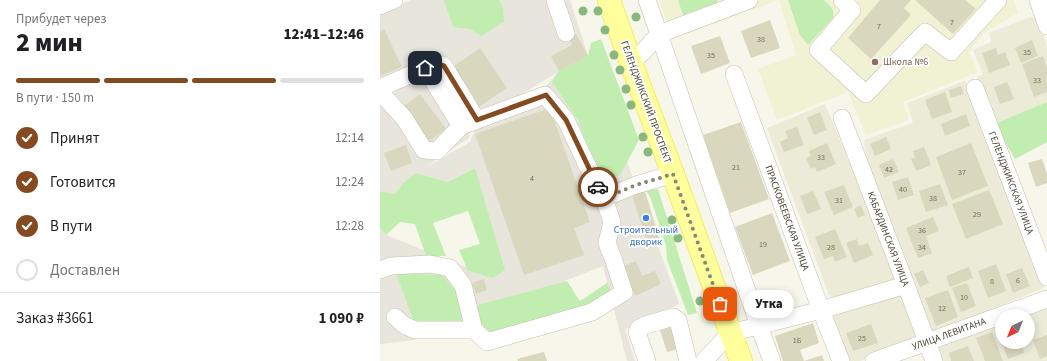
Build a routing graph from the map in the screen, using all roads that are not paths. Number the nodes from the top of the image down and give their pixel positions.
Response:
1 (394, 0) edge
2 (555, 0) edge
3 (609, 0) edge
4 (647, 0) edge
5 (749, 0) edge
6 (842, 0) edge
7 (998, 0) edge
8 (1038, 0) edge
9 (380, 6) edge
10 (1047, 26) edge
11 (566, 32) dead end
12 (659, 34) junction
13 (631, 63) junction
14 (425, 68) junction
15 (734, 74) dead end
16 (380, 88) edge
17 (975, 88) dead end
18 (380, 92) edge
19 (842, 118) dead end
20 (477, 120) junction
21 (461, 126) junction
22 (673, 174) junction
23 (604, 198) junction
24 (380, 270) edge
25 (1047, 277) edge
26 (906, 285) junction
27 (1047, 299) edge
28 (821, 310) junction
29 (395, 317) dead end
30 (759, 326) junction
31 (474, 330) junction
32 (730, 333) junction
33 (926, 342) junction
34 (647, 361) edge
35 (688, 361) edge
36 (703, 361) edge
37 (741, 361) edge
38 (772, 361) edge
39 (840, 361) edge
40 (874, 361) edge
41 (934, 361) edge

1 - 9 street
2 - 11 street
3 - 13 main road, ГЕЛЕНДЖИКСКИЙ ПРОСПЕКТ
4 - 12 street
5 - 12 street
6 - 7 street
8 - 10 street
12 - 13 street
12 - 30 street
13 - 22 main road, ГЕЛЕНДЖИКСКИЙ ПРОСПЕКТ
14 - 16 street
14 - 20 street
14 - 21 street
15 - 28 street, ПРАСКОВЕЕВСКАЯ УЛИЦА
17 - 25 street, ГЕЛЕНДЖИКСКАЯ УЛИЦА
18 - 21 street
19 - 26 street, КАБАРДИНСКАЯ УЛИЦА
20 - 21 street
20 - 23 street
22 - 23 street
22 - 32 main road, ГЕЛЕНДЖИКСКИЙ ПРОСПЕКТ
23 - 31 street
24 - 31 street
26 - 28 street
26 - 33 street, КАБАРДИНСКАЯ УЛИЦА
27 - 33 street, УЛИЦА ЛЕВИТАНА
28 - 30 street
28 - 39 street, ПРАСКОВЕЕВСКАЯ УЛИЦА
29 - 31 street
30 - 32 street
30 - 38 street
32 - 36 street
32 - 37 main road, ГЕЛЕНДЖИКСКИЙ ПРОСПЕКТ
33 - 40 street, УЛИЦА ЛЕВИТАНА
33 - 41 street, КАБАРДИНСКАЯ УЛИЦА
34 - 35 street

